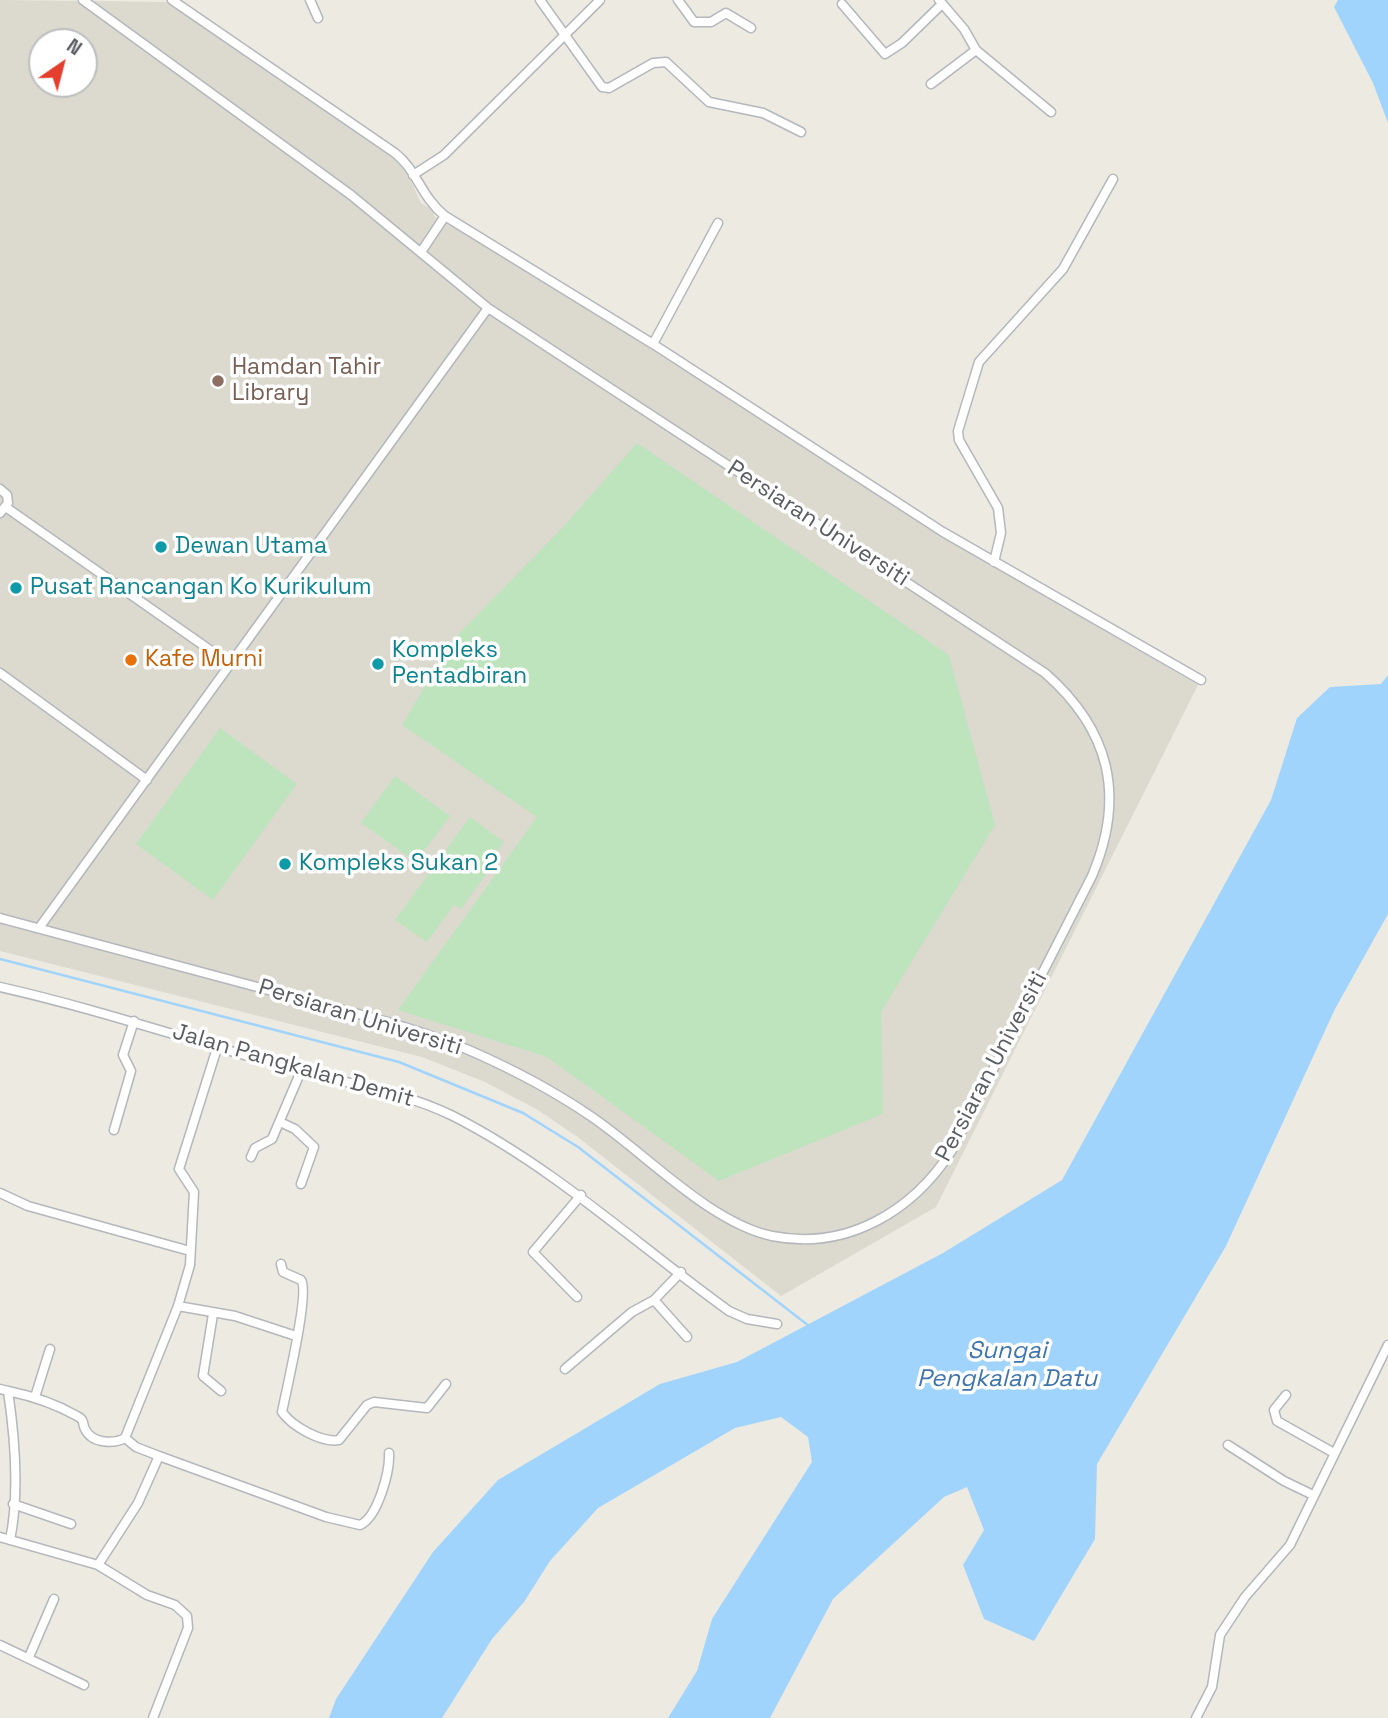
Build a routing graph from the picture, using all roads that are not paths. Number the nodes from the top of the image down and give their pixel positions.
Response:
1 (83, 0) edge
2 (172, 0) edge
3 (310, 0) edge
4 (540, 0) edge
5 (600, 0) edge
6 (678, 0) edge
7 (940, 3) edge
8 (842, 5) dead end
9 (318, 18) dead end
10 (751, 28) dead end
11 (566, 33) junction
12 (976, 50) junction
13 (931, 84) dead end
14 (1051, 112) dead end
15 (801, 132) dead end
16 (413, 174) junction
17 (1113, 179) dead end
18 (445, 216) junction
19 (718, 223) dead end
20 (421, 252) junction
21 (488, 308) junction
22 (653, 344) junction
23 (0, 489) edge
24 (3, 510) edge
25 (994, 562) junction
26 (230, 664) junction
27 (0, 673) edge
28 (1201, 680) dead end
29 (147, 780) junction
30 (0, 918) edge
31 (39, 929) junction
32 (0, 986) edge
33 (134, 1021) junction
34 (218, 1045) junction
35 (301, 1071) junction
36 (280, 1122) junction
37 (114, 1130) dead end
38 (251, 1157) dead end
39 (301, 1184) dead end
40 (0, 1193) edge
41 (581, 1195) junction
42 (190, 1251) junction
43 (281, 1264) dead end
44 (681, 1272) junction
45 (577, 1297) dead end
46 (653, 1300) junction
47 (178, 1306) junction
48 (213, 1314) junction
49 (777, 1324) dead end
50 (296, 1336) junction
51 (687, 1337) dead end
52 (1388, 1345) edge
53 (50, 1349) dead end
54 (565, 1369) dead end
55 (446, 1384) dead end
56 (4, 1390) edge
57 (221, 1391) dead end
58 (1286, 1395) dead end
59 (35, 1397) junction
60 (125, 1438) junction
61 (1228, 1445) dead end
62 (389, 1453) dead end
63 (1334, 1453) junction
64 (159, 1456) junction
65 (1313, 1494) junction
66 (13, 1504) junction
67 (71, 1524) dead end
68 (0, 1537) edge
69 (10, 1539) junction
70 (98, 1565) junction
71 (54, 1599) dead end
72 (0, 1645) edge
73 (29, 1657) junction
74 (85, 1685) dead end
75 (153, 1718) edge
76 (1196, 1718) edge

1 - 20 street, Persiaran Universiti
2 - 16 street
3 - 9 street
4 - 11 street
5 - 11 street
6 - 10 street
7 - 8 street
7 - 12 street
11 - 15 street
11 - 16 street
12 - 13 street
12 - 14 street
16 - 18 street
17 - 25 street
18 - 20 street
18 - 22 street
19 - 22 street
20 - 21 street, Persiaran Universiti
21 - 26 street
21 - 31 street, Persiaran Universiti
22 - 25 street
23 - 24 street
24 - 26 street
25 - 28 street
26 - 29 street
27 - 29 street
29 - 31 street
30 - 31 street, Persiaran Universiti
32 - 33 street, Jalan Pangkalan Demit
33 - 34 street, Jalan Pangkalan Demit
33 - 37 street
34 - 35 street, Jalan Pangkalan Demit
34 - 42 street
35 - 36 street
35 - 41 street, Jalan Pangkalan Demit
36 - 38 street
36 - 39 street
40 - 42 street
41 - 44 street, Jalan Pangkalan Demit
41 - 45 street
42 - 47 street
43 - 50 street
44 - 46 street
44 - 49 street, Jalan Pangkalan Demit
46 - 51 street
46 - 54 street
47 - 48 street
47 - 60 street
48 - 50 street
48 - 57 street
50 - 55 street
52 - 63 street
53 - 59 street
56 - 59 street
56 - 66 street
58 - 63 street
59 - 60 street
60 - 64 street
61 - 65 street
62 - 64 street
63 - 65 street
64 - 70 street
65 - 76 street
66 - 67 street
66 - 69 street
68 - 69 street
69 - 70 street
70 - 75 street
71 - 73 street
72 - 73 street
73 - 74 street

